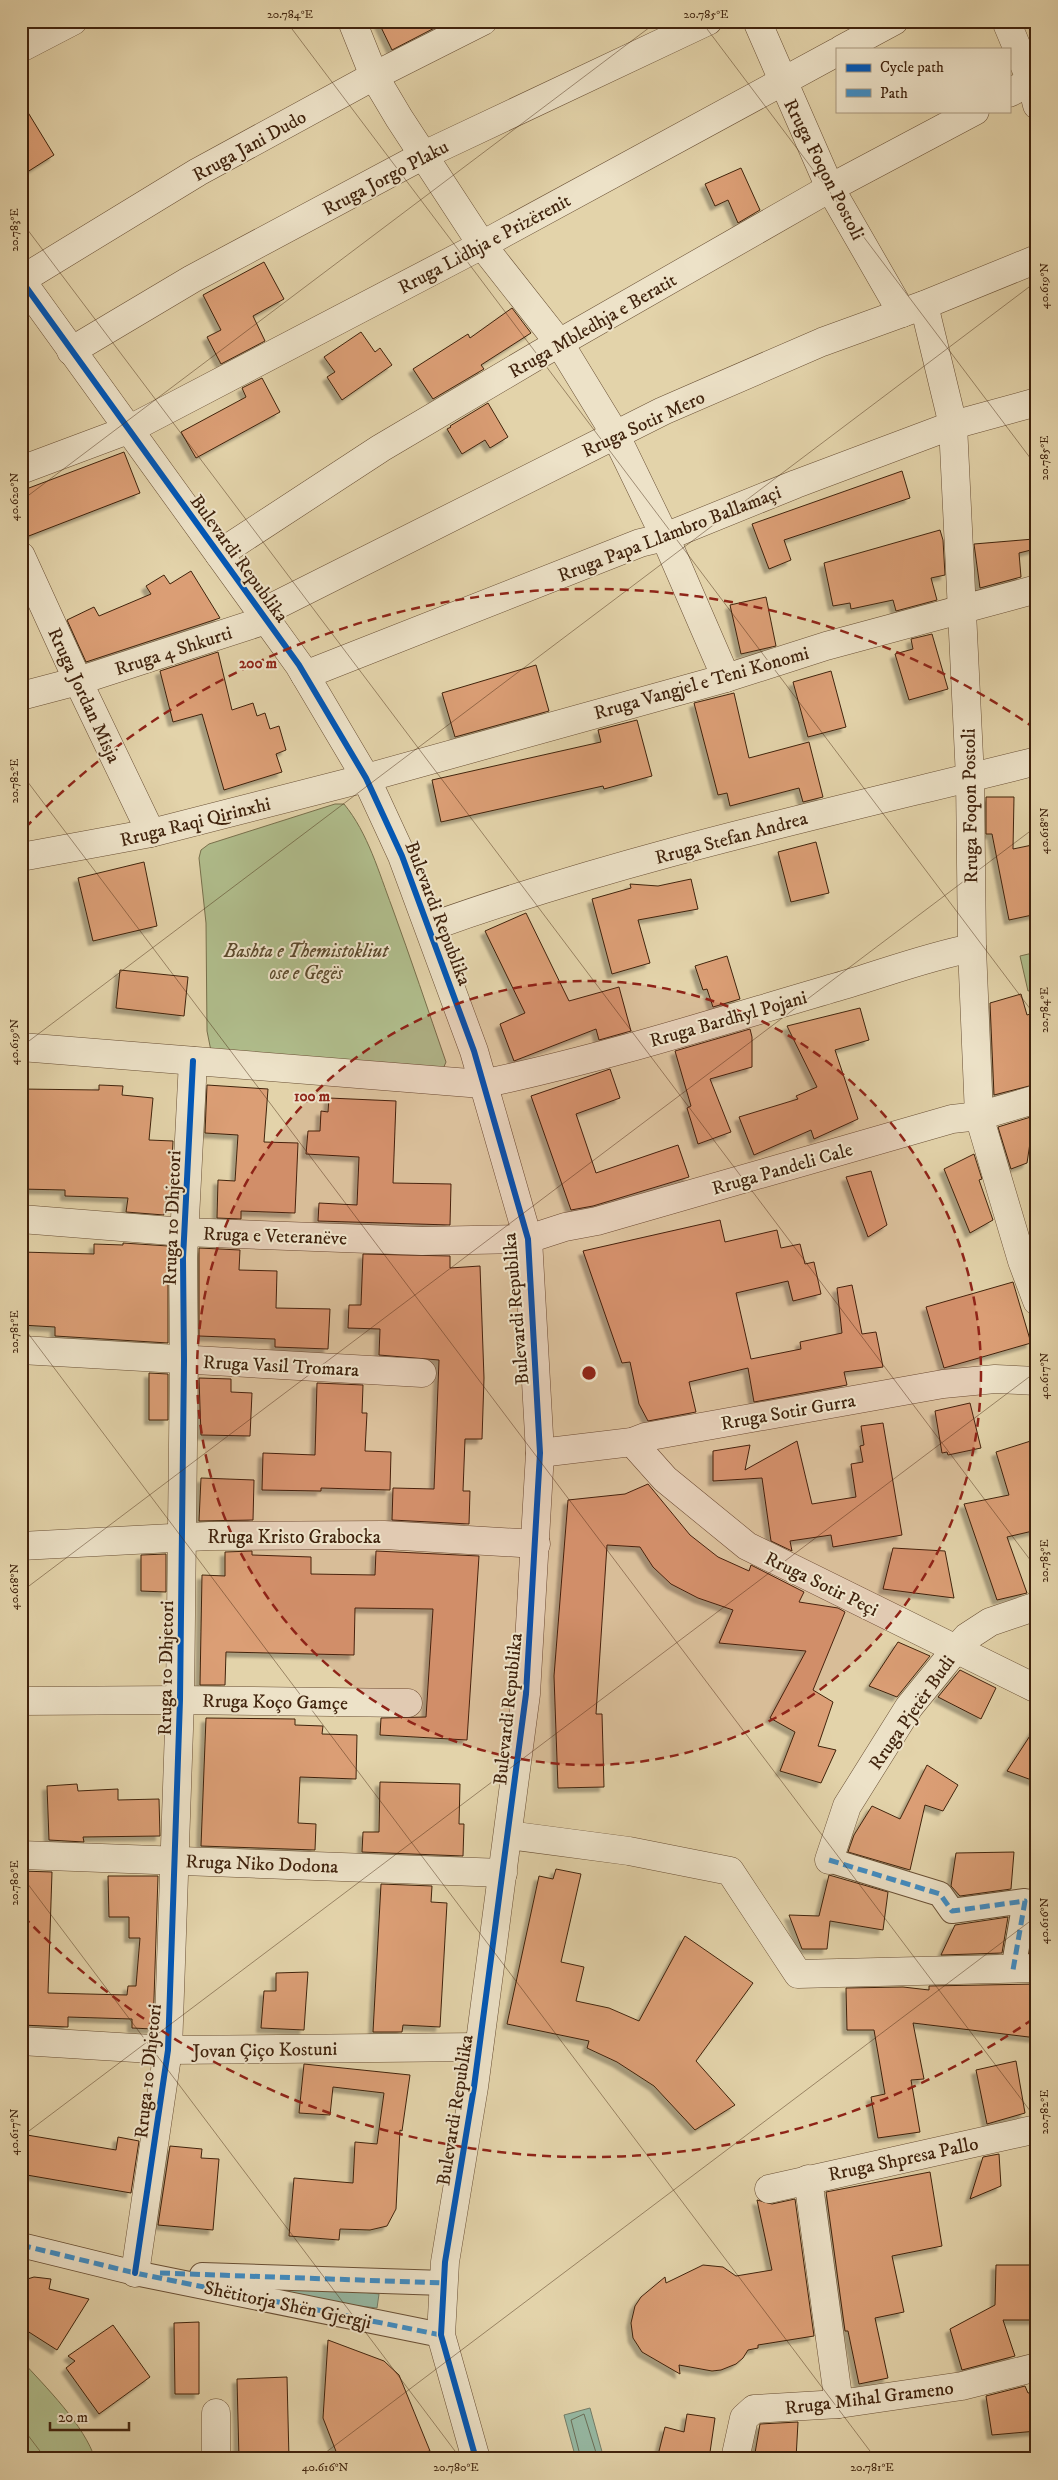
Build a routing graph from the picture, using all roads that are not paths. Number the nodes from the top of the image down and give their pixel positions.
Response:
1 (73, 21) edge
2 (352, 21) edge
3 (483, 21) edge
4 (708, 21) edge
5 (757, 21) edge
6 (894, 21) edge
7 (1006, 21) edge
8 (21, 48) edge
9 (844, 48) edge
10 (836, 53) edge
11 (374, 76) junction
12 (782, 81) junction
13 (1029, 90) edge
14 (973, 112) edge
15 (424, 155) junction
16 (830, 188) junction
17 (482, 245) junction
18 (1037, 259) edge
19 (21, 280) edge
20 (913, 309) junction
21 (560, 344) junction
22 (71, 351) junction
23 (1037, 402) edge
24 (953, 425) junction
25 (128, 430) junction
26 (615, 434) junction
27 (21, 470) edge
28 (665, 537) junction
29 (219, 554) junction
30 (21, 556) edge
31 (1037, 589) edge
32 (963, 611) junction
33 (264, 616) junction
34 (305, 675) junction
35 (726, 678) junction
36 (78, 681) junction
37 (21, 696) edge
38 (1037, 761) edge
39 (366, 778) junction
40 (970, 778) junction
41 (151, 834) junction
42 (21, 857) edge
43 (430, 927) junction
44 (972, 948) junction
45 (21, 1047) edge
46 (193, 1061) junction
47 (482, 1084) junction
48 (1037, 1099) edge
49 (979, 1116) junction
50 (21, 1218) edge
51 (184, 1232) junction
52 (528, 1239) junction
53 (1037, 1301) edge
54 (21, 1350) edge
55 (184, 1360) junction
56 (422, 1373) dead end
57 (1037, 1381) edge
58 (632, 1442) junction
59 (540, 1453) junction
60 (182, 1538) junction
61 (536, 1544) junction
62 (21, 1546) edge
63 (1037, 1606) edge
64 (957, 1648) junction
65 (1037, 1689) edge
66 (180, 1700) junction
67 (21, 1701) edge
68 (408, 1703) dead end
69 (508, 1835) junction
70 (21, 1854) edge
71 (176, 1859) junction
72 (829, 1860) joint
73 (503, 1873) junction
74 (1025, 1969) edge
75 (21, 2041) edge
76 (479, 2047) junction
77 (168, 2050) junction
78 (1037, 2128) edge
79 (808, 2179) junction
80 (769, 2189) dead end
81 (21, 2245) edge
82 (135, 2273) junction
83 (444, 2283) junction
84 (441, 2335) junction
85 (1037, 2367) edge
86 (839, 2404) junction
87 (216, 2413) dead end
88 (216, 2459) edge
89 (476, 2459) edge
90 (735, 2459) edge

1 - 8 street
2 - 11 street
3 - 11 street, Rruga Jani Dudo
4 - 15 street, Rruga Jorgo Plaku
5 - 12 street, Rruga Foqon Postoli
6 - 9 street
7 - 13 street
10 - 12 street, Rruga Lidhja e Prizërenit
11 - 15 street
11 - 19 street, Rruga Jani Dudo
12 - 16 street, Rruga Foqon Postoli
12 - 17 street, Rruga Lidhja e Prizërenit
14 - 16 street, Rruga Mbledhja e Beratit
15 - 17 street
15 - 22 street, Rruga Jorgo Plaku
16 - 20 street, Rruga Foqon Postoli
16 - 21 street, Rruga Mbledhja e Beratit
17 - 21 street
17 - 25 street, Rruga Lidhja e Prizërenit
18 - 20 street, Rruga Sotir Mero
19 - 22 street, Bulevardi Republika
20 - 24 street, Rruga Foqon Postoli
20 - 26 street, Rruga Sotir Mero
21 - 26 street
21 - 29 street, Rruga Mbledhja e Beratit
22 - 25 street, Bulevardi Republika
23 - 24 street, Rruga Papa Llambro Ballamaçi
24 - 28 street, Rruga Papa Llambro Ballamaçi
24 - 32 street, Rruga Foqon Postoli
25 - 27 street, Rruga Lidhja e Prizërenit
25 - 29 street, Bulevardi Republika
26 - 28 street
26 - 33 street, Rruga Sotir Mero
28 - 34 street, Rruga Papa Llambro Ballamaçi
28 - 35 street
29 - 33 street, Bulevardi Republika
30 - 36 street, Rruga Jordan Misja
31 - 32 street, Rruga Vangjel e Teni Konomi
32 - 35 street, Rruga Vangjel e Teni Konomi
32 - 40 street, Rruga Foqon Postoli
33 - 34 street, Bulevardi Republika
33 - 36 street, Rruga 4 Shkurti
34 - 39 street, Bulevardi Republika
35 - 39 street, Rruga Vangjel e Teni Konomi
36 - 37 street, Rruga 4 Shkurti
36 - 41 street, Rruga Jordan Misja
38 - 40 street, Rruga Stefan Andrea
39 - 41 street, Rruga Raqi Qirinxhi
39 - 43 street, Bulevardi Republika
40 - 43 street, Rruga Stefan Andrea
40 - 44 street, Rruga Foqon Postoli
41 - 42 street, Rruga Raqi Qirinxhi
43 - 47 street, Bulevardi Republika
44 - 47 street, Rruga Bardhyl Pojani
44 - 49 street, Rruga Foqon Postoli
45 - 46 street, Rruga Bardhyl Pojani
46 - 47 street, Rruga Bardhyl Pojani
46 - 51 street, Rruga 10 Dhjetori
47 - 52 street, Bulevardi Republika
48 - 49 street, Rruga Pandeli Cale
49 - 52 street, Rruga Pandeli Cale
49 - 53 street, Rruga Foqon Postoli
50 - 51 street, Rruga e Veteranëve
51 - 52 street, Rruga e Veteranëve
51 - 55 street, Rruga 10 Dhjetori
52 - 59 street, Bulevardi Republika
54 - 55 street, Rruga Vasil Tromara
55 - 56 street, Rruga Vasil Tromara
55 - 60 street, Rruga 10 Dhjetori
57 - 58 street, Rruga Sotir Gurra
58 - 59 street, Rruga Sotir Gurra
58 - 64 street, Rruga Sotir Peçi
59 - 61 street, Bulevardi Republika
60 - 61 street, Rruga Kristo Grabocka
60 - 62 street, Rruga Kristo Grabocka
60 - 66 street, Rruga 10 Dhjetori
61 - 69 street, Bulevardi Republika
63 - 64 street, Rruga Pjetër Budi
64 - 65 street, Rruga Sotir Peçi
64 - 72 street, Rruga Pjetër Budi
66 - 67 street, Rruga Koço Gamçe
66 - 68 street, Rruga Koço Gamçe
66 - 71 street, Rruga 10 Dhjetori
69 - 73 street, Bulevardi Republika
69 - 74 street
70 - 71 street, Rruga Niko Dodona
71 - 73 street, Rruga Niko Dodona
71 - 77 street, Rruga 10 Dhjetori
72 - 74 street
73 - 76 street, Bulevardi Republika
75 - 77 street, Jovan Çiço Kostuni
76 - 77 street, Jovan Çiço Kostuni
76 - 83 street, Bulevardi Republika
77 - 82 street, Rruga 10 Dhjetori
78 - 79 street, Rruga Shpresa Pallo
79 - 80 street, Rruga Shpresa Pallo
79 - 86 street
81 - 82 street, Shëtitorja Shën Gjergji
82 - 83 street, Shëtitorja Shën Gjergji
82 - 84 street, Shëtitorja Shën Gjergji
83 - 84 street, Bulevardi Republika
84 - 89 street, Bulevardi Republika
85 - 86 street, Rruga Mihal Grameno
86 - 90 street, Rruga Mihal Grameno
87 - 88 street

